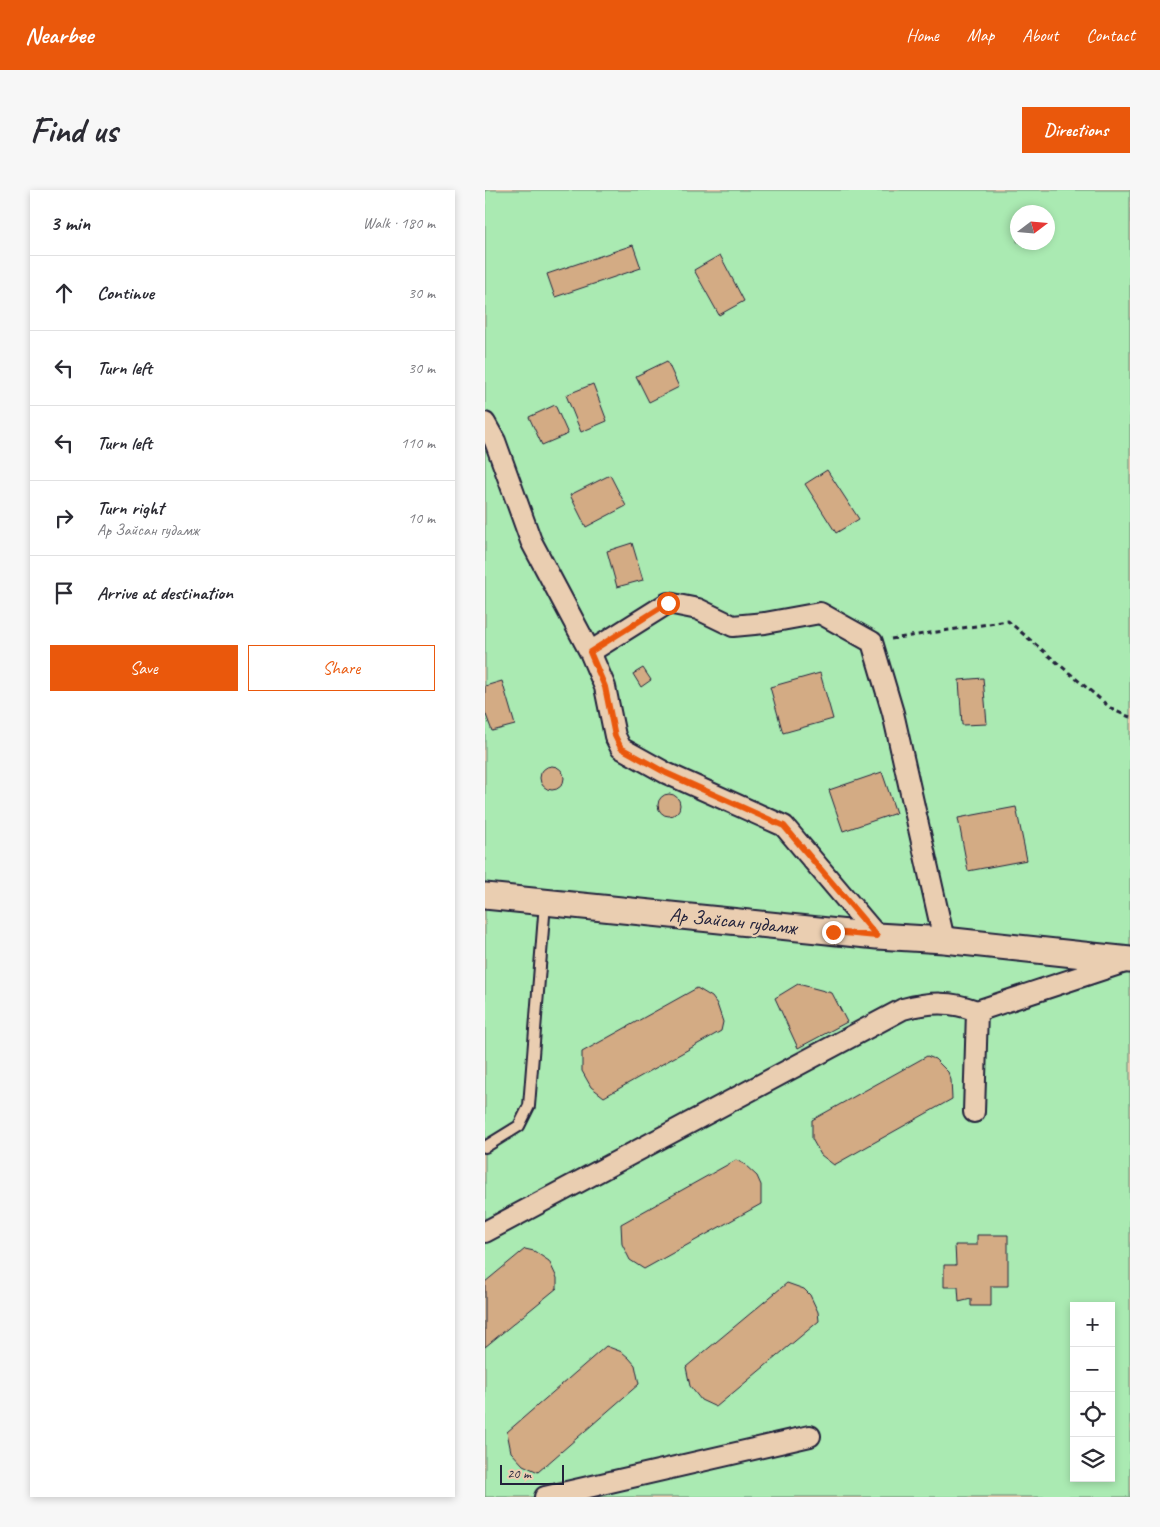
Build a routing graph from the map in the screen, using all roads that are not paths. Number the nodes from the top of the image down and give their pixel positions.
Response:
1 (485, 423) edge
2 (590, 652) junction
3 (485, 896) edge
4 (545, 902) junction
5 (877, 936) junction
6 (944, 940) junction
7 (1130, 960) edge
8 (977, 1010) junction
9 (974, 1112) dead end
10 (485, 1147) edge
11 (485, 1232) edge
12 (810, 1436) dead end
13 (545, 1497) edge

1 - 2 street
2 - 5 street
2 - 6 street
3 - 4 street, Ар Зайсан гудамж
4 - 5 street, Ар Зайсан гудамж
4 - 10 lane
5 - 6 street, Ар Зайсан гудамж
6 - 7 street, Ар Зайсан гудамж
7 - 8 street
8 - 9 street
8 - 11 street
12 - 13 street

